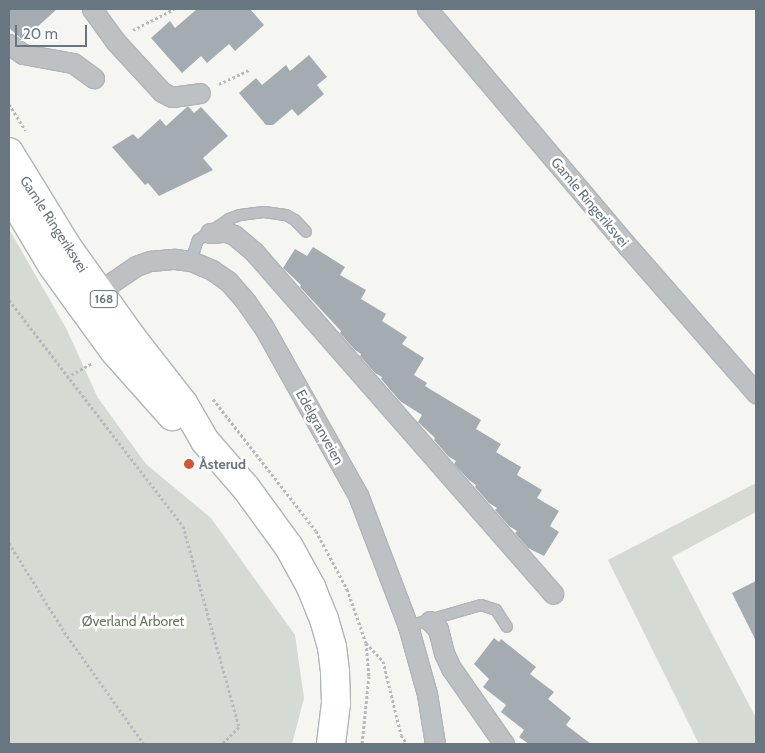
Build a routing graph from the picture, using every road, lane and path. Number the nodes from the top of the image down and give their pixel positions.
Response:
1 (92, 9) edge
2 (174, 9) edge
3 (427, 9) edge
4 (115, 41) junction
5 (9, 44) edge
6 (249, 70) dead end
7 (94, 78) dead end
8 (200, 93) joint
9 (9, 152) edge
10 (9, 193) edge
11 (306, 232) dead end
12 (210, 233) junction
13 (191, 261) junction
14 (89, 298) junction
15 (9, 300) edge
16 (756, 393) edge
17 (9, 543) edge
18 (553, 593) dead end
19 (430, 621) junction
20 (408, 626) junction
21 (507, 627) dead end
22 (366, 643) dead end
23 (144, 744) edge
24 (222, 744) edge
25 (331, 744) edge
26 (407, 744) edge
27 (435, 744) edge
28 (504, 744) edge

1 - 4 street
2 - 4 path
3 - 16 street, Gamle Ringeriksvei
4 - 8 street
5 - 7 street
6 - 8 path
9 - 14 main road, Gamle Ringeriksvei / 168
10 - 14 main road, Gamle Ringeriksvei / 168
11 - 12 lane
12 - 13 lane
12 - 18 street
13 - 14 street, Edelgranveien
13 - 20 street, Edelgranveien
14 - 25 main road, Gamle Ringeriksvei / 168
15 - 24 path
17 - 23 path
19 - 20 lane
19 - 21 lane
19 - 28 street
20 - 27 street, Edelgranveien
22 - 26 path

